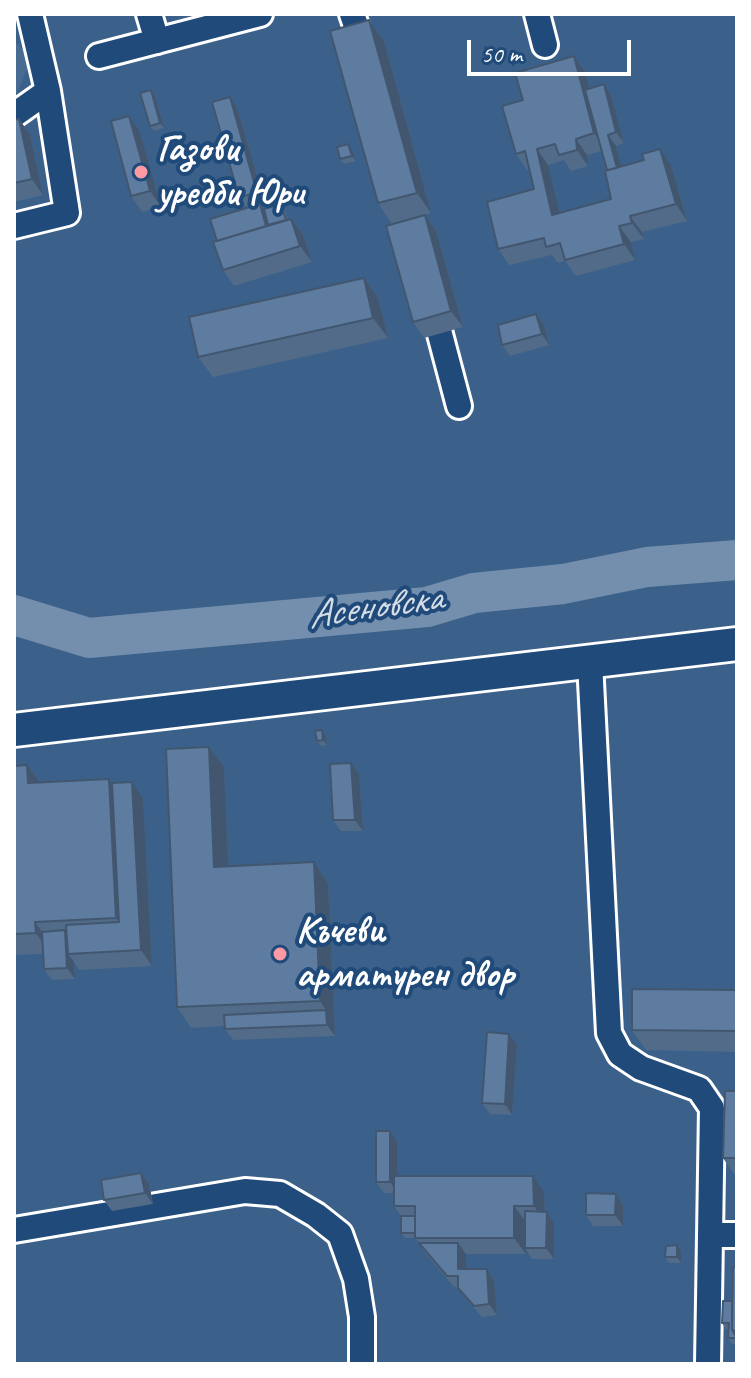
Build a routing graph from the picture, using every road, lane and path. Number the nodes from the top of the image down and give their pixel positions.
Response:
1 (30, 14) edge
2 (149, 14) edge
3 (260, 14) edge
4 (352, 14) edge
5 (537, 14) edge
6 (157, 41) junction
7 (545, 45) dead end
8 (99, 56) dead end
9 (370, 73) edge
10 (48, 91) junction
11 (14, 115) edge
12 (14, 226) edge
13 (427, 285) edge
14 (459, 406) dead end
15 (737, 644) edge
16 (590, 662) junction
17 (14, 730) edge
18 (14, 1230) edge
19 (710, 1235) junction
20 (737, 1235) edge
21 (362, 1364) edge
22 (708, 1364) edge

1 - 10 street
2 - 6 street
3 - 6 street
4 - 9 street
5 - 7 street
6 - 8 street
10 - 11 street
10 - 12 street
13 - 14 street
15 - 16 main road
16 - 17 main road
16 - 19 street
18 - 21 street
19 - 20 street
19 - 22 street

